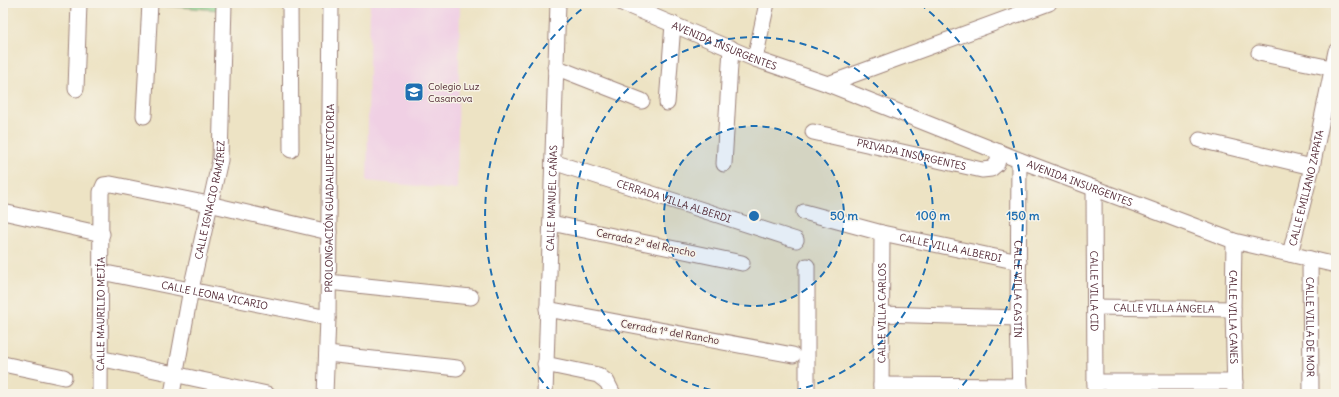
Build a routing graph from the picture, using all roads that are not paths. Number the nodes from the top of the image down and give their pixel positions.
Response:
1 (79, 3) edge
2 (150, 3) edge
3 (224, 3) edge
4 (290, 3) edge
5 (331, 3) edge
6 (558, 3) edge
7 (622, 3) edge
8 (767, 3) edge
9 (1049, 3) edge
10 (1027, 7) edge
11 (673, 24) junction
12 (731, 48) junction
13 (1336, 51) edge
14 (1259, 53) dead end
15 (755, 59) junction
16 (555, 67) junction
17 (1334, 69) edge
18 (828, 84) junction
19 (76, 89) dead end
20 (642, 101) dead end
21 (667, 103) dead end
22 (144, 116) dead end
23 (813, 132) dead end
24 (1200, 140) dead end
25 (291, 150) dead end
26 (1000, 152) junction
27 (1019, 160) junction
28 (553, 162) junction
29 (724, 164) dead end
30 (1312, 167) junction
31 (1094, 188) junction
32 (209, 204) junction
33 (3, 212) edge
34 (804, 212) dead end
35 (551, 223) junction
36 (329, 232) junction
37 (882, 233) junction
38 (102, 234) junction
39 (796, 240) dead end
40 (1234, 241) junction
41 (1290, 254) junction
42 (1310, 259) junction
43 (1019, 262) junction
44 (742, 263) dead end
45 (1336, 265) edge
46 (807, 266) dead end
47 (101, 272) junction
48 (328, 282) junction
49 (191, 290) junction
50 (471, 297) dead end
51 (1095, 307) junction
52 (547, 309) junction
53 (1233, 309) junction
54 (881, 314) junction
55 (328, 318) junction
56 (1018, 318) junction
57 (327, 354) junction
58 (793, 355) dead end
59 (99, 358) junction
60 (3, 364) edge
61 (545, 364) junction
62 (457, 368) dead end
63 (176, 374) junction
64 (64, 377) dead end
65 (1095, 388) edge
66 (1235, 388) edge
67 (881, 390) edge
68 (1020, 390) edge
69 (100, 394) edge
70 (172, 394) edge
71 (267, 394) edge
72 (325, 394) edge
73 (545, 394) edge
74 (613, 394) edge
75 (807, 394) edge
76 (1311, 394) edge

1 - 19 street
2 - 22 street
3 - 32 street, CALLE IGNACIO RAMÍREZ
4 - 25 street
5 - 36 street, PROLONGACIÓN GUADALUPE VICTORIA
6 - 16 street, CALLE MANUEL CAÑAS
7 - 11 street, AVENIDA INSURGENTES
8 - 15 street
9 - 10 street
10 - 18 street
11 - 12 street, AVENIDA INSURGENTES
11 - 21 street
12 - 15 street, AVENIDA INSURGENTES
12 - 29 street
13 - 17 street, CALLE EMILIANO ZAPATA
14 - 17 street
15 - 18 street, AVENIDA INSURGENTES
16 - 20 street
16 - 28 street, CALLE MANUEL CAÑAS
17 - 30 street, CALLE EMILIANO ZAPATA
18 - 26 street, AVENIDA INSURGENTES
23 - 26 street, PRIVADA INSURGENTES
24 - 30 street
26 - 27 street, AVENIDA INSURGENTES
27 - 31 street, AVENIDA INSURGENTES
27 - 43 street, CALLE VILLA CASTÍN
28 - 35 street, CALLE MANUEL CAÑAS
28 - 39 street, CERRADA VILLA ALBERDI
30 - 41 street, CALLE EMILIANO ZAPATA
31 - 40 street, AVENIDA INSURGENTES
31 - 51 street, CALLE VILLA CID
32 - 36 street
32 - 38 street, CALLE MAURILIO MEJÍA
32 - 49 street, CALLE IGNACIO RAMÍREZ
33 - 38 street
34 - 37 street, CALLE VILLA ALBERDI
35 - 44 street, Cerrada 2ª del Rancho
35 - 52 street, CALLE MANUEL CAÑAS
36 - 48 street, PROLONGACIÓN GUADALUPE VICTORIA
37 - 43 street, CALLE VILLA ALBERDI
37 - 54 street, CALLE VILLA CARLOS
38 - 47 street, CALLE MAURILIO MEJÍA
40 - 41 street, AVENIDA INSURGENTES
40 - 53 street, CALLE VILLA CANES
41 - 42 street, AVENIDA INSURGENTES
42 - 45 street, AVENIDA INSURGENTES
42 - 76 street, CALLE VILLA DE MOR
43 - 56 street, CALLE VILLA CASTÍN
46 - 75 street
47 - 49 street, CALLE LEONA VICARIO
47 - 59 street, CALLE MAURILIO MEJÍA
48 - 50 street
48 - 55 street, PROLONGACIÓN GUADALUPE VICTORIA
49 - 55 street, CALLE LEONA VICARIO
49 - 63 street, CALLE IGNACIO RAMÍREZ
51 - 53 street, CALLE VILLA ÁNGELA
51 - 65 street, CALLE VILLA CID
52 - 58 street, Cerrada 1ª del Rancho
52 - 61 street, CALLE MANUEL CAÑAS
53 - 66 street, CALLE VILLA CANES
54 - 56 street
54 - 67 street, CALLE VILLA CARLOS
55 - 57 street, PROLONGACIÓN GUADALUPE VICTORIA
56 - 68 street, CALLE VILLA CASTÍN
57 - 62 street
57 - 72 street, PROLONGACIÓN GUADALUPE VICTORIA
59 - 63 street
59 - 69 street, CALLE MAURILIO MEJÍA
60 - 64 street
61 - 73 street, CALLE MANUEL CAÑAS
61 - 74 street
63 - 70 street, CALLE IGNACIO RAMÍREZ
63 - 71 street
65 - 66 street
67 - 68 street

